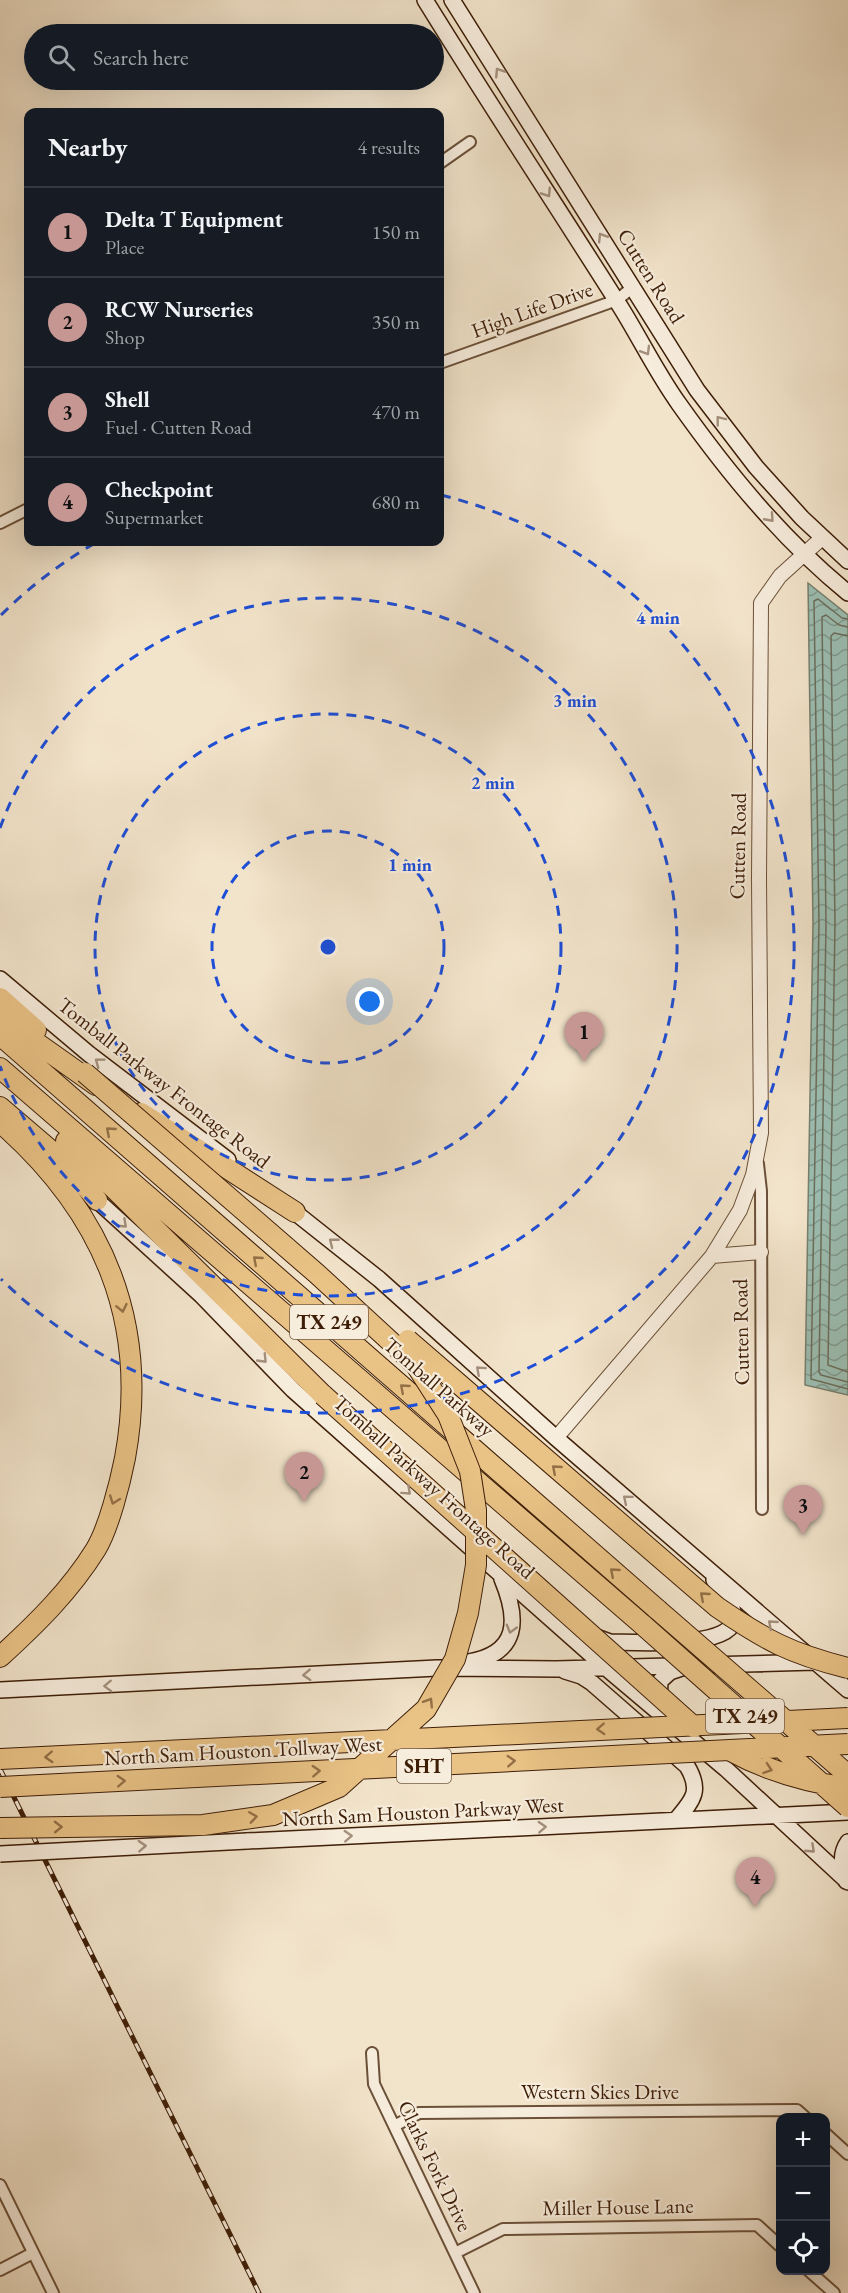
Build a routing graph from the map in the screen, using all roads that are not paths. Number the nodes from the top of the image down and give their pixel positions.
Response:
1 (425, 0) edge
2 (452, 0) edge
3 (440, 24) edge
4 (444, 30) edge
5 (539, 139) junction
6 (470, 142) dead end
7 (520, 151) junction
8 (444, 160) edge
9 (633, 287) junction
10 (616, 300) junction
11 (444, 362) edge
12 (24, 510) edge
13 (0, 523) edge
14 (822, 538) junction
15 (804, 555) junction
16 (848, 561) edge
17 (848, 592) edge
18 (0, 979) edge
19 (0, 998) edge
20 (0, 1017) edge
21 (0, 1035) edge
22 (0, 1068) edge
23 (85, 1073) junction
24 (0, 1076) edge
25 (0, 1107) edge
26 (0, 1116) edge
27 (0, 1122) edge
28 (757, 1155) junction
29 (97, 1200) junction
30 (296, 1212) junction
31 (761, 1252) junction
32 (712, 1256) junction
33 (556, 1438) junction
34 (762, 1509) dead end
35 (703, 1564) junction
36 (500, 1574) junction
37 (542, 1611) junction
38 (0, 1657) edge
39 (816, 1662) junction
40 (848, 1662) edge
41 (693, 1665) junction
42 (605, 1667) junction
43 (437, 1668) junction
44 (848, 1668) edge
45 (556, 1669) junction
46 (0, 1690) edge
47 (848, 1690) edge
48 (848, 1718) edge
49 (668, 1720) junction
50 (848, 1744) edge
51 (0, 1759) edge
52 (848, 1775) edge
53 (0, 1787) edge
54 (848, 1788) edge
55 (848, 1807) edge
56 (848, 1812) edge
57 (775, 1816) junction
58 (676, 1820) junction
59 (0, 1828) edge
60 (848, 1842) edge
61 (0, 1854) edge
62 (847, 1882) edge
63 (372, 2053) dead end
64 (800, 2113) edge
65 (394, 2126) junction
66 (830, 2138) edge
67 (848, 2154) edge
68 (0, 2185) edge
69 (776, 2242) edge
70 (33, 2253) junction
71 (455, 2253) junction
72 (0, 2270) edge
73 (813, 2275) edge
74 (53, 2293) edge
75 (474, 2293) edge
76 (834, 2293) edge

1 - 3 main road, Cutten Road
5 -> 2 main road, Cutten Road
4 - 7 main road, Cutten Road
5 - 7 main road
9 -> 5 main road, Cutten Road
6 - 8 street
7 -> 10 main road, Cutten Road
9 - 10 street, High Life Drive
14 -> 9 main road, Cutten Road
10 - 11 street, High Life Drive
10 -> 15 main road, Cutten Road
12 - 13 street
14 - 15 street, Cutten Road
14 - 16 main road
15 - 17 main road
15 - 28 street, Cutten Road
30 -> 18 main road, Tomball Parkway Frontage Road
19 - 23 highway
20 - 30 highway
52 -> 21 highway, Tomball Parkway / TX 249, bridge
22 - 55 highway, TX 249, bridge
44 -> 23 highway, bridge
59 -> 23 highway, bridge
24 -> 54 highway, bridge
25 - 29 highway
26 - 29 main road, Tomball Parkway Frontage Road
27 -> 38 highway
28 - 31 street, Cutten Road
28 - 32 street, Cutten Road
29 -> 36 main road, Tomball Parkway Frontage Road
33 -> 30 main road, Tomball Parkway Frontage Road
31 - 32 street
31 - 34 street, Cutten Road
32 - 33 street, Cutten Road
35 -> 33 main road, Tomball Parkway Frontage Road
35 - 37 main road
39 -> 35 main road, Tomball Parkway Frontage Road
36 - 37 main road, Tomball Parkway Frontage Road
36 -> 43 main road
37 - 42 main road, Tomball Parkway Frontage Road
39 - 40 main road
39 - 41 main road
39 - 47 main road, Tomball Parkway Frontage Road
41 - 42 main road
41 - 49 main road
42 - 45 main road
42 - 49 main road, Tomball Parkway Frontage Road
43 - 45 main road
43 -> 46 main road
45 - 58 main road
48 -> 51 highway, North Sam Houston Tollway West / SHT, bridge
49 - 57 main road, Tomball Parkway Frontage Road
53 -> 50 highway, North Sam Houston Tollway West / SHT, bridge
56 - 57 main road, North Sam Houston Parkway West
57 - 58 main road, North Sam Houston Parkway West
57 -> 62 main road, Tomball Parkway Frontage Road
61 -> 58 main road, North Sam Houston Parkway West, bridge
60 - 62 main road
63 - 65 street, Clarks Fork Drive
64 - 65 street, Western Skies Drive
65 - 71 street, Clarks Fork Drive
66 - 67 street
68 - 70 street
69 - 71 street, Miller House Lane
70 - 72 street
70 - 74 street
71 - 75 street, Clarks Fork Drive
73 - 76 street

